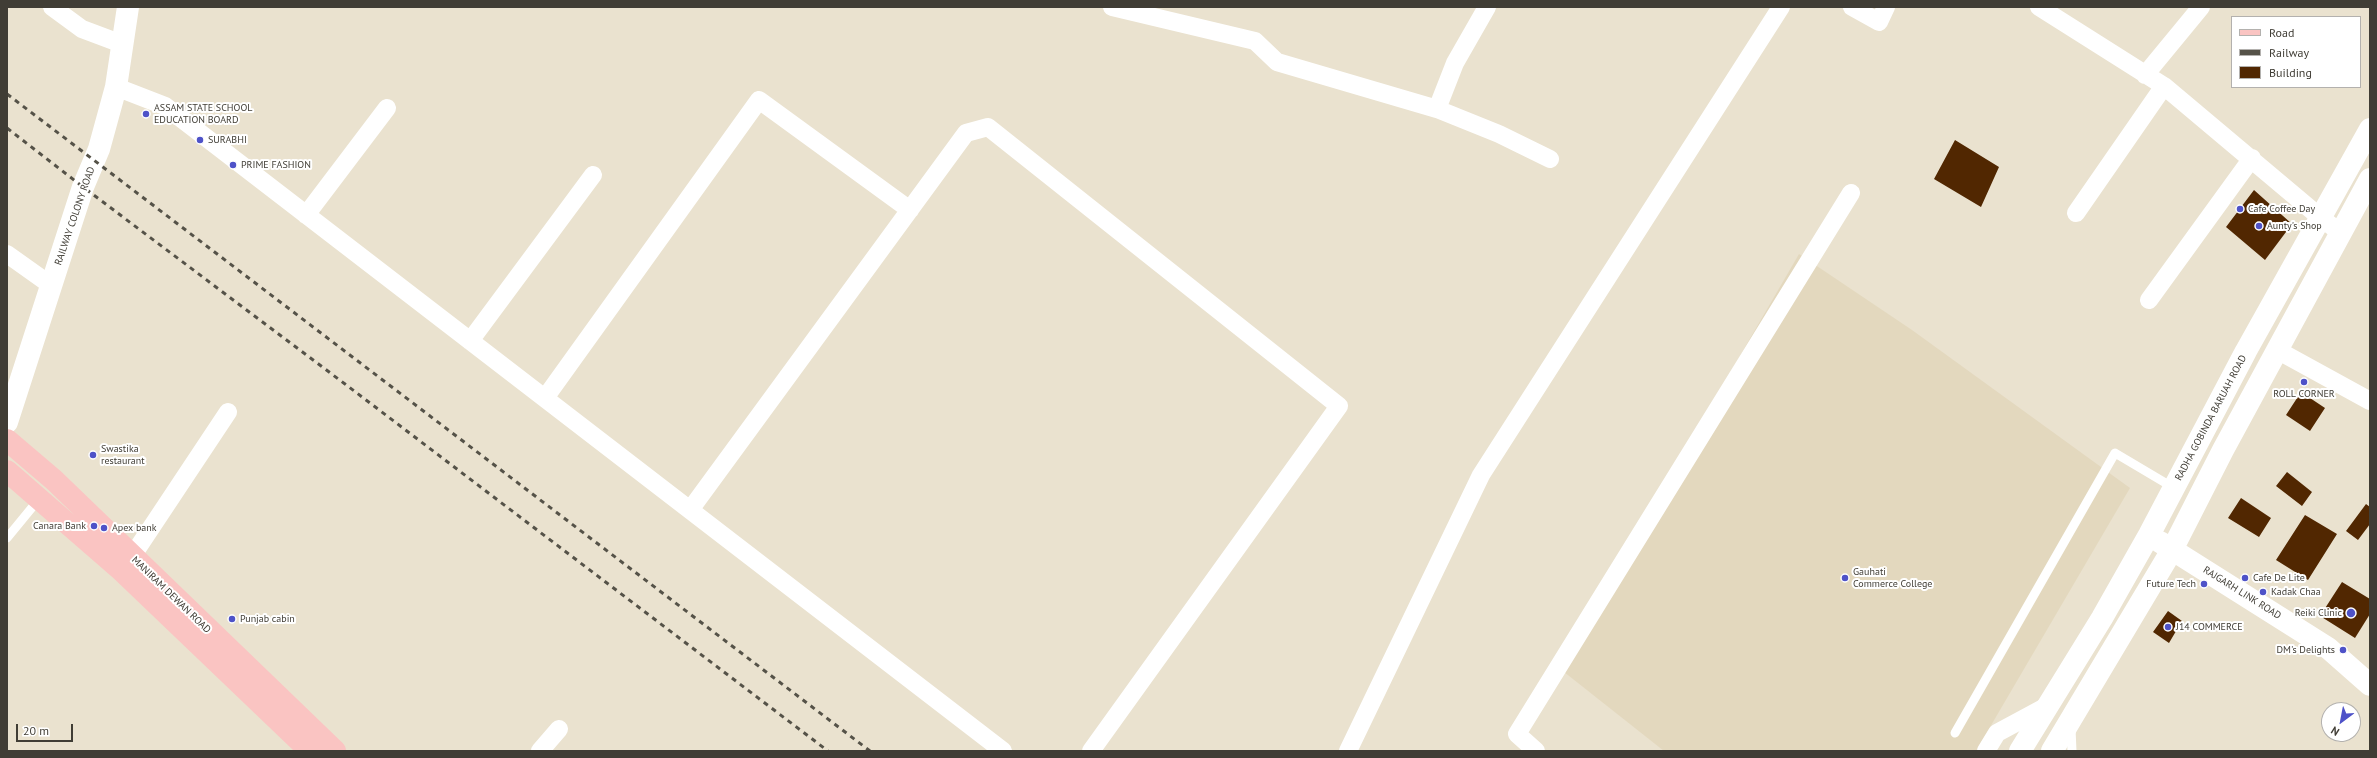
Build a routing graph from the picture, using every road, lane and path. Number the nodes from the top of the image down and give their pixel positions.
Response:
1 (52, 7) edge
2 (128, 7) edge
3 (1112, 7) edge
4 (1487, 7) edge
5 (1781, 7) edge
6 (1852, 7) edge
7 (1886, 7) edge
8 (2039, 7) edge
9 (2201, 7) edge
10 (122, 44) junction
11 (2145, 74) junction
12 (2164, 86) junction
13 (116, 87) junction
14 (387, 108) dead end
15 (1438, 109) junction
16 (2370, 129) edge
17 (2252, 158) junction
18 (1550, 159) dead end
19 (593, 175) dead end
20 (2370, 179) edge
21 (1851, 193) dead end
22 (910, 210) junction
23 (2076, 213) dead end
24 (306, 215) junction
25 (2321, 218) junction
26 (2341, 233) junction
27 (7, 254) edge
28 (52, 286) junction
29 (2149, 300) dead end
30 (470, 341) junction
31 (2277, 350) junction
32 (545, 398) junction
33 (2370, 401) edge
34 (228, 412) dead end
35 (7, 422) edge
36 (7, 440) edge
37 (7, 471) edge
38 (2174, 488) junction
39 (39, 499) junction
40 (690, 510) junction
41 (2149, 535) junction
42 (7, 538) edge
43 (2172, 550) junction
44 (127, 564) junction
45 (2080, 654) junction
46 (2102, 667) junction
47 (2370, 685) edge
48 (2049, 706) junction
49 (2070, 721) junction
50 (558, 729) dead end
51 (1955, 733) dead end
52 (310, 751) edge
53 (334, 751) edge
54 (540, 751) edge
55 (1003, 751) edge
56 (1091, 751) edge
57 (1348, 751) edge
58 (1536, 751) edge
59 (1986, 751) edge
60 (2020, 751) edge
61 (2052, 751) edge
62 (2072, 751) edge

1 - 10 street
2 - 10 main road, RAILWAY COLONY ROAD
3 - 15 street
4 - 15 street
5 - 57 street
6 - 7 street
8 - 11 street
9 - 11 street
10 - 13 main road, RAILWAY COLONY ROAD
11 - 12 street
12 - 17 street
12 - 23 street
13 - 24 street
13 - 28 main road, RAILWAY COLONY ROAD
14 - 24 street
15 - 18 street
16 - 25 main road, RADHA GOBINDA BARUAH ROAD
17 - 25 street
17 - 29 street
19 - 30 street
20 - 26 main road
21 - 58 street
22 - 32 street
22 - 40 street
22 - 56 street
24 - 30 street
25 - 26 street
25 - 38 main road, RADHA GOBINDA BARUAH ROAD
26 - 31 main road
27 - 28 street
28 - 35 main road, RAILWAY COLONY ROAD
30 - 32 street
31 - 33 street
31 - 43 main road
32 - 40 street
34 - 44 street
36 - 44 main road, MANIRAM DEWAN ROAD
37 - 39 main road, MANIRAM DEWAN ROAD
38 - 41 main road, RADHA GOBINDA BARUAH ROAD
38 - 51 lane
39 - 42 lane
39 - 44 main road, MANIRAM DEWAN ROAD
40 - 55 street
41 - 43 main road, RAJGARH LINK ROAD
41 - 45 main road, RADHA GOBINDA BARUAH ROAD
43 - 46 main road
43 - 47 main road, RAJGARH LINK ROAD
44 - 52 main road, MANIRAM DEWAN ROAD
44 - 53 main road, MANIRAM DEWAN ROAD
45 - 46 main road
45 - 48 main road, RADHA GOBINDA BARUAH ROAD
46 - 49 main road
48 - 59 street
48 - 60 main road, RADHA GOBINDA BARUAH ROAD
49 - 61 main road
49 - 62 lane
50 - 54 street

